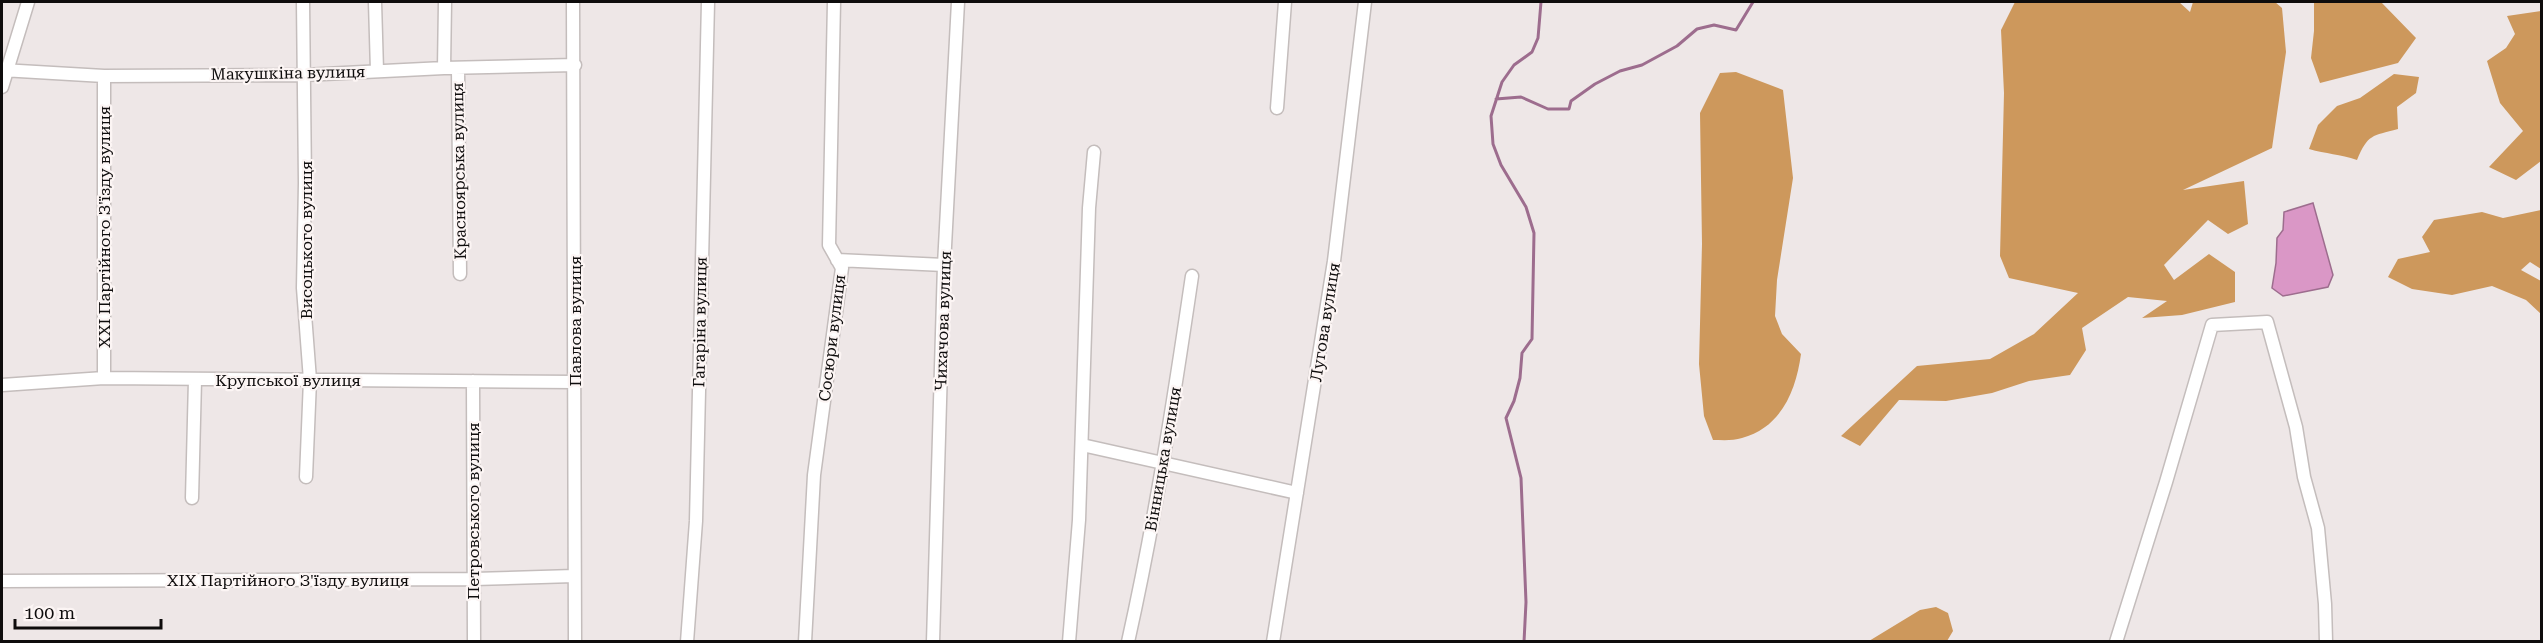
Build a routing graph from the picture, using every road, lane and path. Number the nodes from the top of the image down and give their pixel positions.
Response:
1 (28, 2) edge
2 (303, 2) edge
3 (375, 2) edge
4 (445, 2) edge
5 (573, 2) edge
6 (708, 2) edge
7 (834, 2) edge
8 (958, 2) edge
9 (1285, 2) edge
10 (1365, 2) edge
11 (575, 65) junction
12 (444, 68) junction
13 (458, 69) junction
14 (4, 70) edge
15 (377, 71) junction
16 (304, 75) junction
17 (104, 76) junction
18 (2, 87) edge
19 (1277, 108) dead end
20 (1094, 152) dead end
21 (837, 260) junction
22 (944, 265) junction
23 (460, 274) dead end
24 (1192, 276) dead end
25 (104, 378) junction
26 (195, 380) junction
27 (310, 380) junction
28 (473, 381) junction
29 (575, 382) junction
30 (2, 385) edge
31 (1082, 445) junction
32 (1161, 463) junction
33 (306, 477) dead end
34 (1298, 493) junction
35 (192, 498) dead end
36 (574, 576) junction
37 (474, 579) junction
38 (2, 581) edge
39 (474, 642) edge
40 (575, 642) edge
41 (687, 642) edge
42 (805, 642) edge
43 (933, 642) edge
44 (1069, 642) edge
45 (1128, 642) edge
46 (1273, 642) edge
47 (2116, 642) edge
48 (2326, 642) edge

1 - 14 street
2 - 16 street, Висоцького вулиця
3 - 15 street
4 - 12 street, Красноярська вулиця
5 - 11 street, Павлова вулиця
6 - 41 street, Гагаріна вулиця
7 - 21 street, Сосюри вулиця
8 - 22 street, Чихачова вулиця
9 - 19 street
10 - 34 street, Лугова вулиця
11 - 13 street, Макушкіна вулиця
11 - 29 street, Павлова вулиця
12 - 13 street, Макушкіна вулиця
12 - 15 street, Макушкіна вулиця
13 - 23 street, Красноярська вулиця
14 - 17 street, Макушкіна вулиця
14 - 18 street
15 - 16 street, Макушкіна вулиця
16 - 17 street, Макушкіна вулиця
16 - 27 street, Висоцького вулиця
17 - 25 street, XXI Партійного З'їзду вулиця
20 - 31 street
21 - 22 street
21 - 42 street, Сосюри вулиця
22 - 43 street, Чихачова вулиця
24 - 32 street, Вінницька вулиця
25 - 26 street, Крупської вулиця
25 - 30 street, Крупської вулиця
26 - 27 street, Крупської вулиця
26 - 35 street
27 - 28 street, Крупської вулиця
27 - 33 street, Висоцького вулиця
28 - 29 street, Крупської вулиця
28 - 37 street, Петровського вулиця
29 - 36 street, Павлова вулиця
31 - 32 street
31 - 44 street
32 - 34 street
32 - 45 street, Вінницька вулиця
34 - 46 street, Лугова вулиця
36 - 37 street, XIX Партійного З'їзду вулиця
36 - 40 street, Павлова вулиця
37 - 38 street, XIX Партійного З'їзду вулиця
37 - 39 street, Петровського вулиця
47 - 48 street

